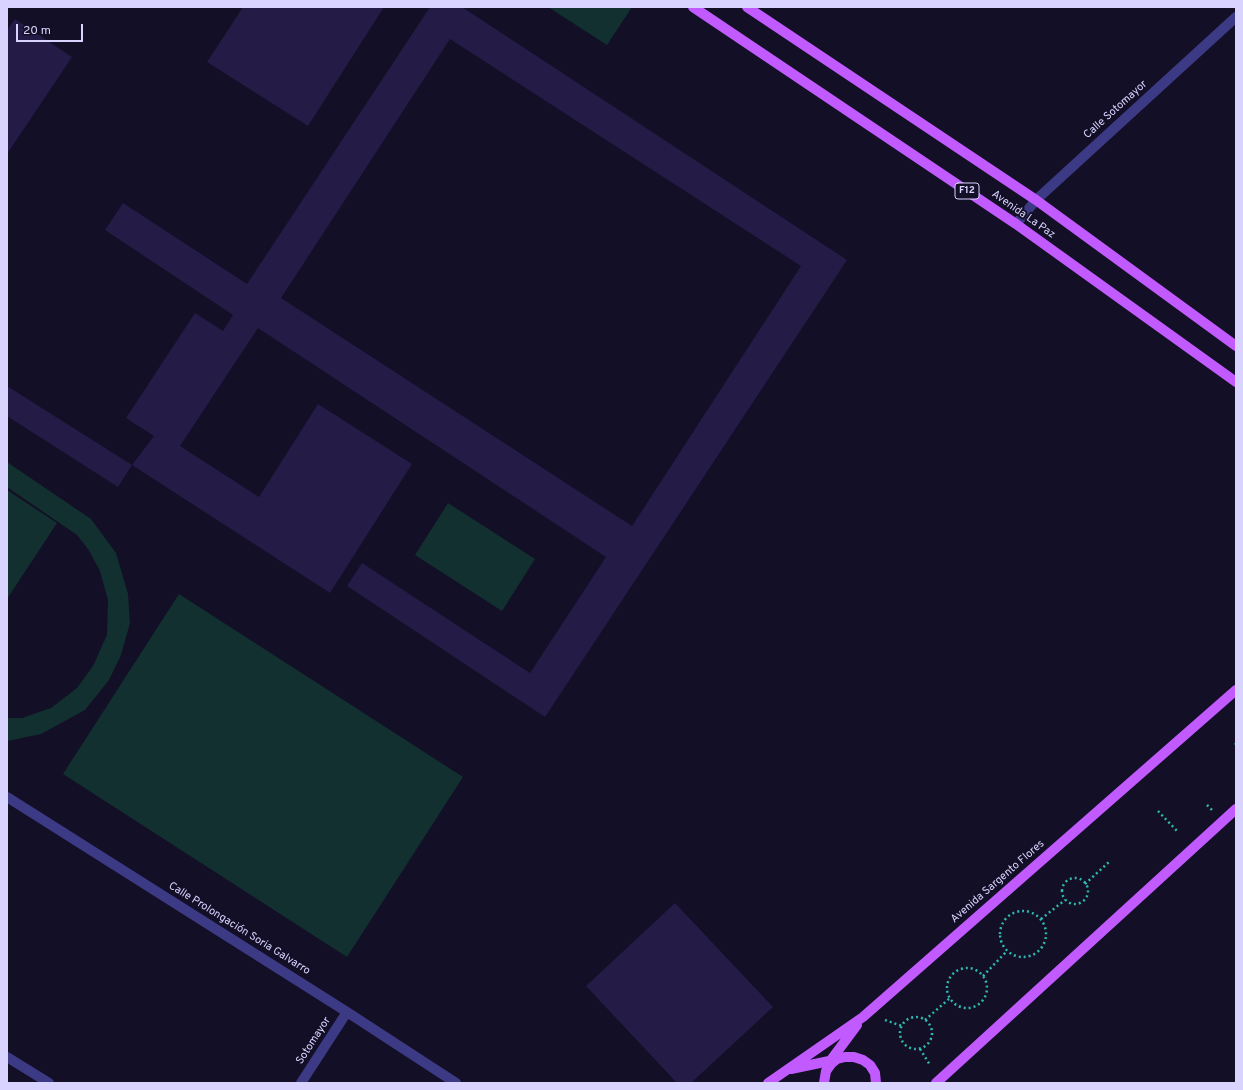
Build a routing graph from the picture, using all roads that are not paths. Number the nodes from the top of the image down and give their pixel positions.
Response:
1 (693, 7) edge
2 (747, 7) edge
3 (1236, 17) edge
4 (1036, 200) junction
5 (1016, 224) junction
6 (1236, 346) edge
7 (1236, 382) edge
8 (1236, 690) edge
9 (7, 797) edge
10 (1236, 809) edge
11 (347, 1012) junction
12 (863, 1017) junction
13 (7, 1057) edge
14 (831, 1064) junction
15 (786, 1070) junction
16 (876, 1078) edge
17 (49, 1083) edge
18 (301, 1083) edge
19 (456, 1083) edge
20 (768, 1083) edge
21 (824, 1083) edge
22 (882, 1083) edge
23 (936, 1083) edge

1 - 5 main road, Avenida La Paz / F12
2 - 4 main road, Avenida La Paz
3 - 4 street, Calle Sotomayor
4 - 5 street, Calle Sotomayor
4 - 6 main road, Avenida La Paz
5 - 7 main road, Avenida La Paz / F12
8 - 12 main road, Avenida Sargento Flores
9 - 11 street, Calle Prolongación Soria Galvarro
10 - 23 main road
11 - 18 street, Sotomayor
11 - 19 street, Calle Prolongación Soria Galvarro
12 - 14 main road
12 - 15 main road, Avenida Sargento Flores
13 - 17 street
14 - 15 main road
14 - 16 main road
14 - 21 main road
15 - 20 main road, Avenida Sargento Flores
16 - 22 street

